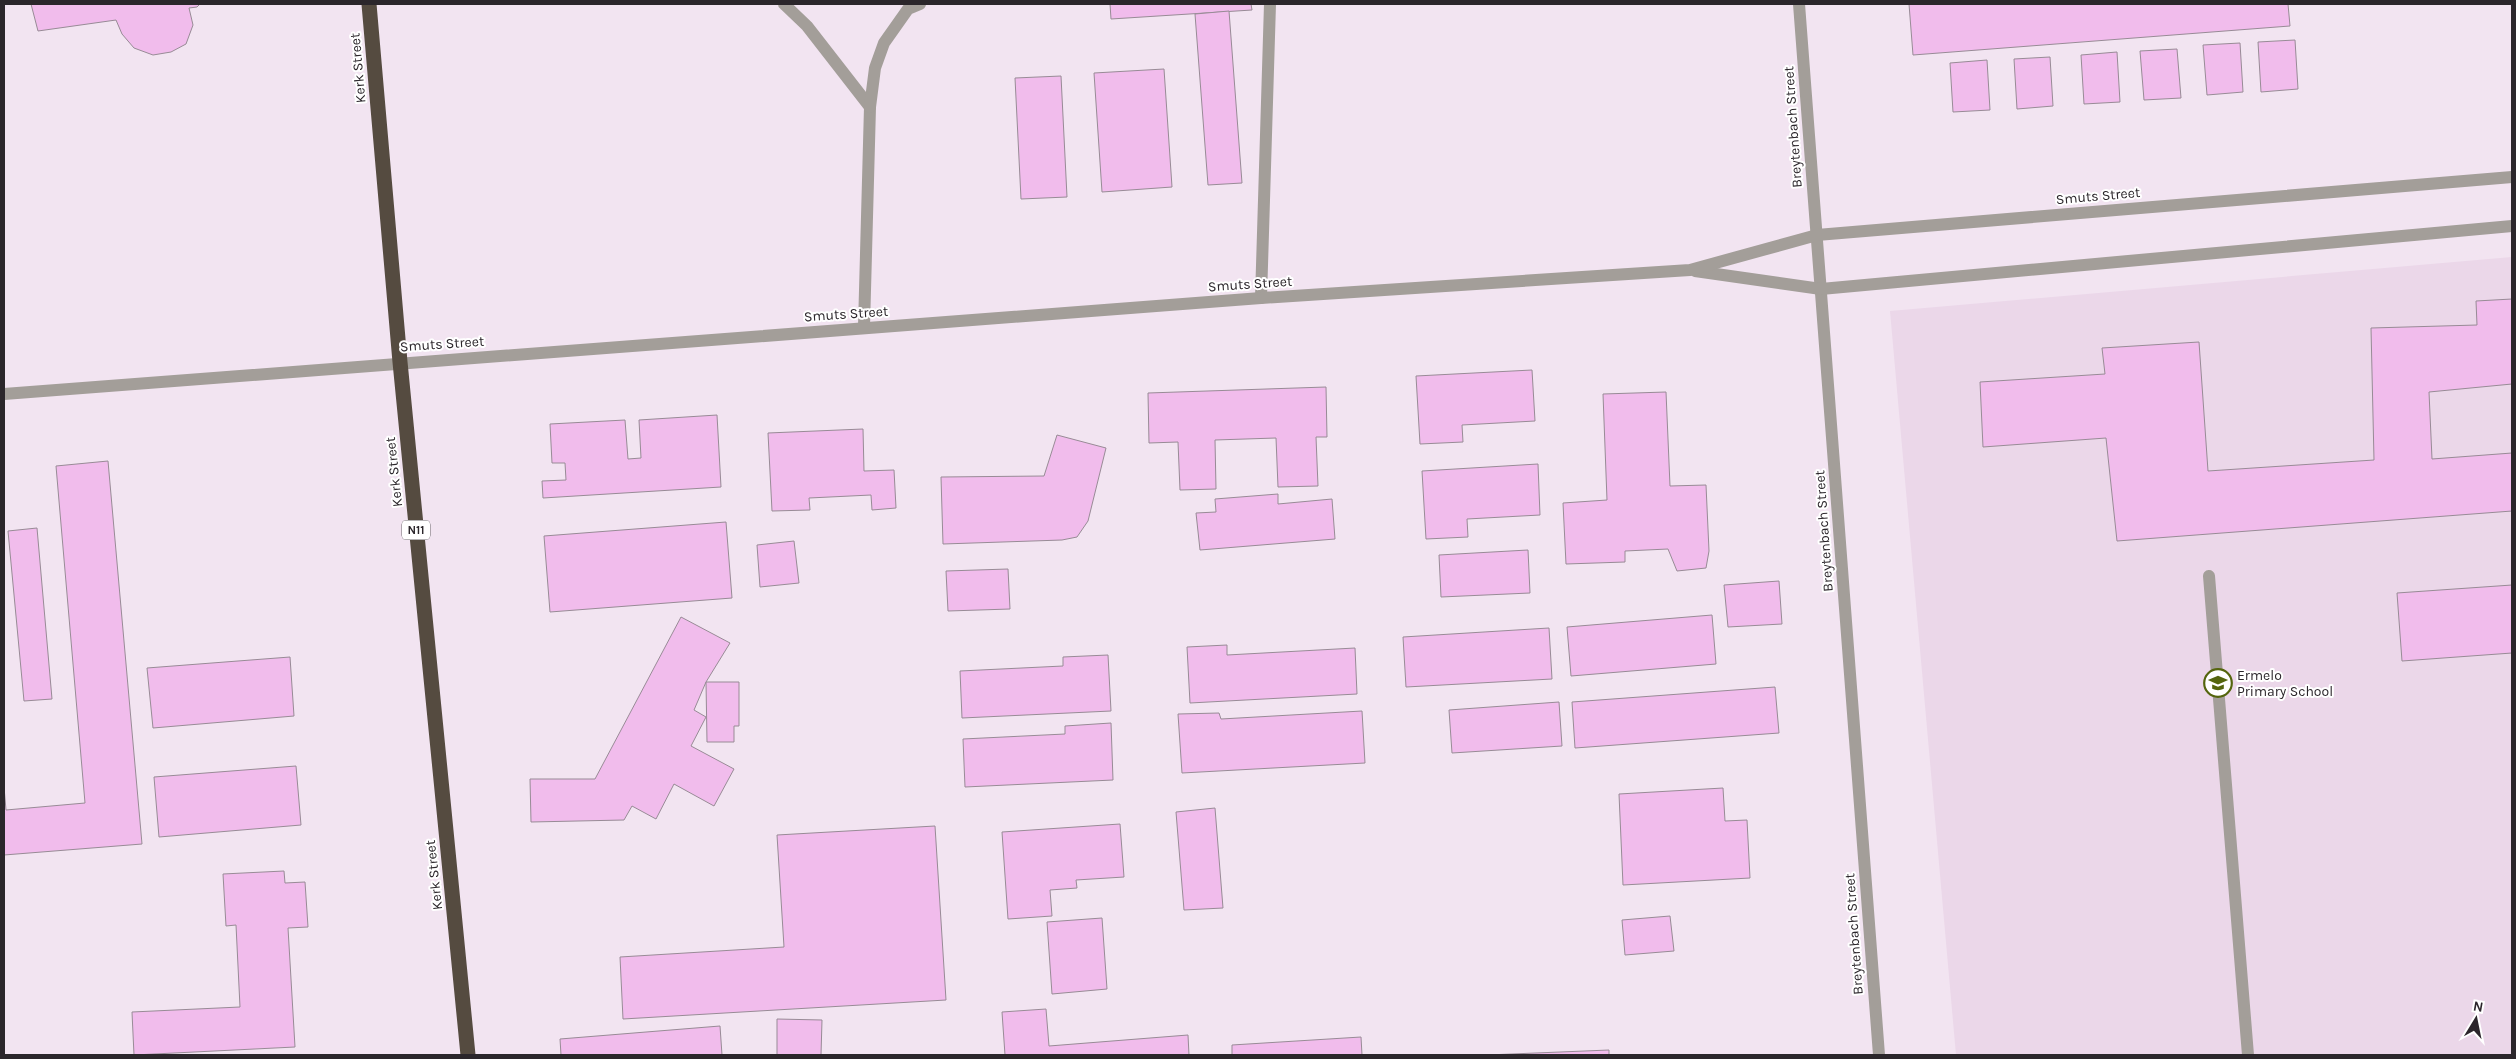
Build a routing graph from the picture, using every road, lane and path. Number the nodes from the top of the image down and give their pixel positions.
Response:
1 (369, 4) edge
2 (784, 4) edge
3 (920, 4) edge
4 (1270, 4) edge
5 (1799, 4) edge
6 (870, 107) junction
7 (2512, 177) edge
8 (2512, 226) edge
9 (1816, 234) junction
10 (1690, 270) junction
11 (1821, 289) junction
12 (1261, 298) junction
13 (864, 327) junction
14 (400, 362) junction
15 (4, 394) edge
16 (2208, 576) dead end
17 (468, 1055) edge
18 (1879, 1055) edge
19 (2248, 1055) edge

1 - 14 highway, Kerk Street / N11
2 - 6 street
3 - 6 street
4 - 12 street
5 - 9 street, Breytenbach Street
6 - 13 street
7 - 9 street, Smuts Street
8 - 11 street, Smuts Street
9 - 10 street, Smuts Street
9 - 11 street, Breytenbach Street
10 - 11 street, Smuts Street
10 - 12 street, Smuts Street
11 - 18 street, Breytenbach Street
12 - 13 street, Smuts Street
13 - 14 street, Smuts Street
14 - 15 street, Smuts Street
14 - 17 highway, Kerk Street / N11
16 - 19 street

